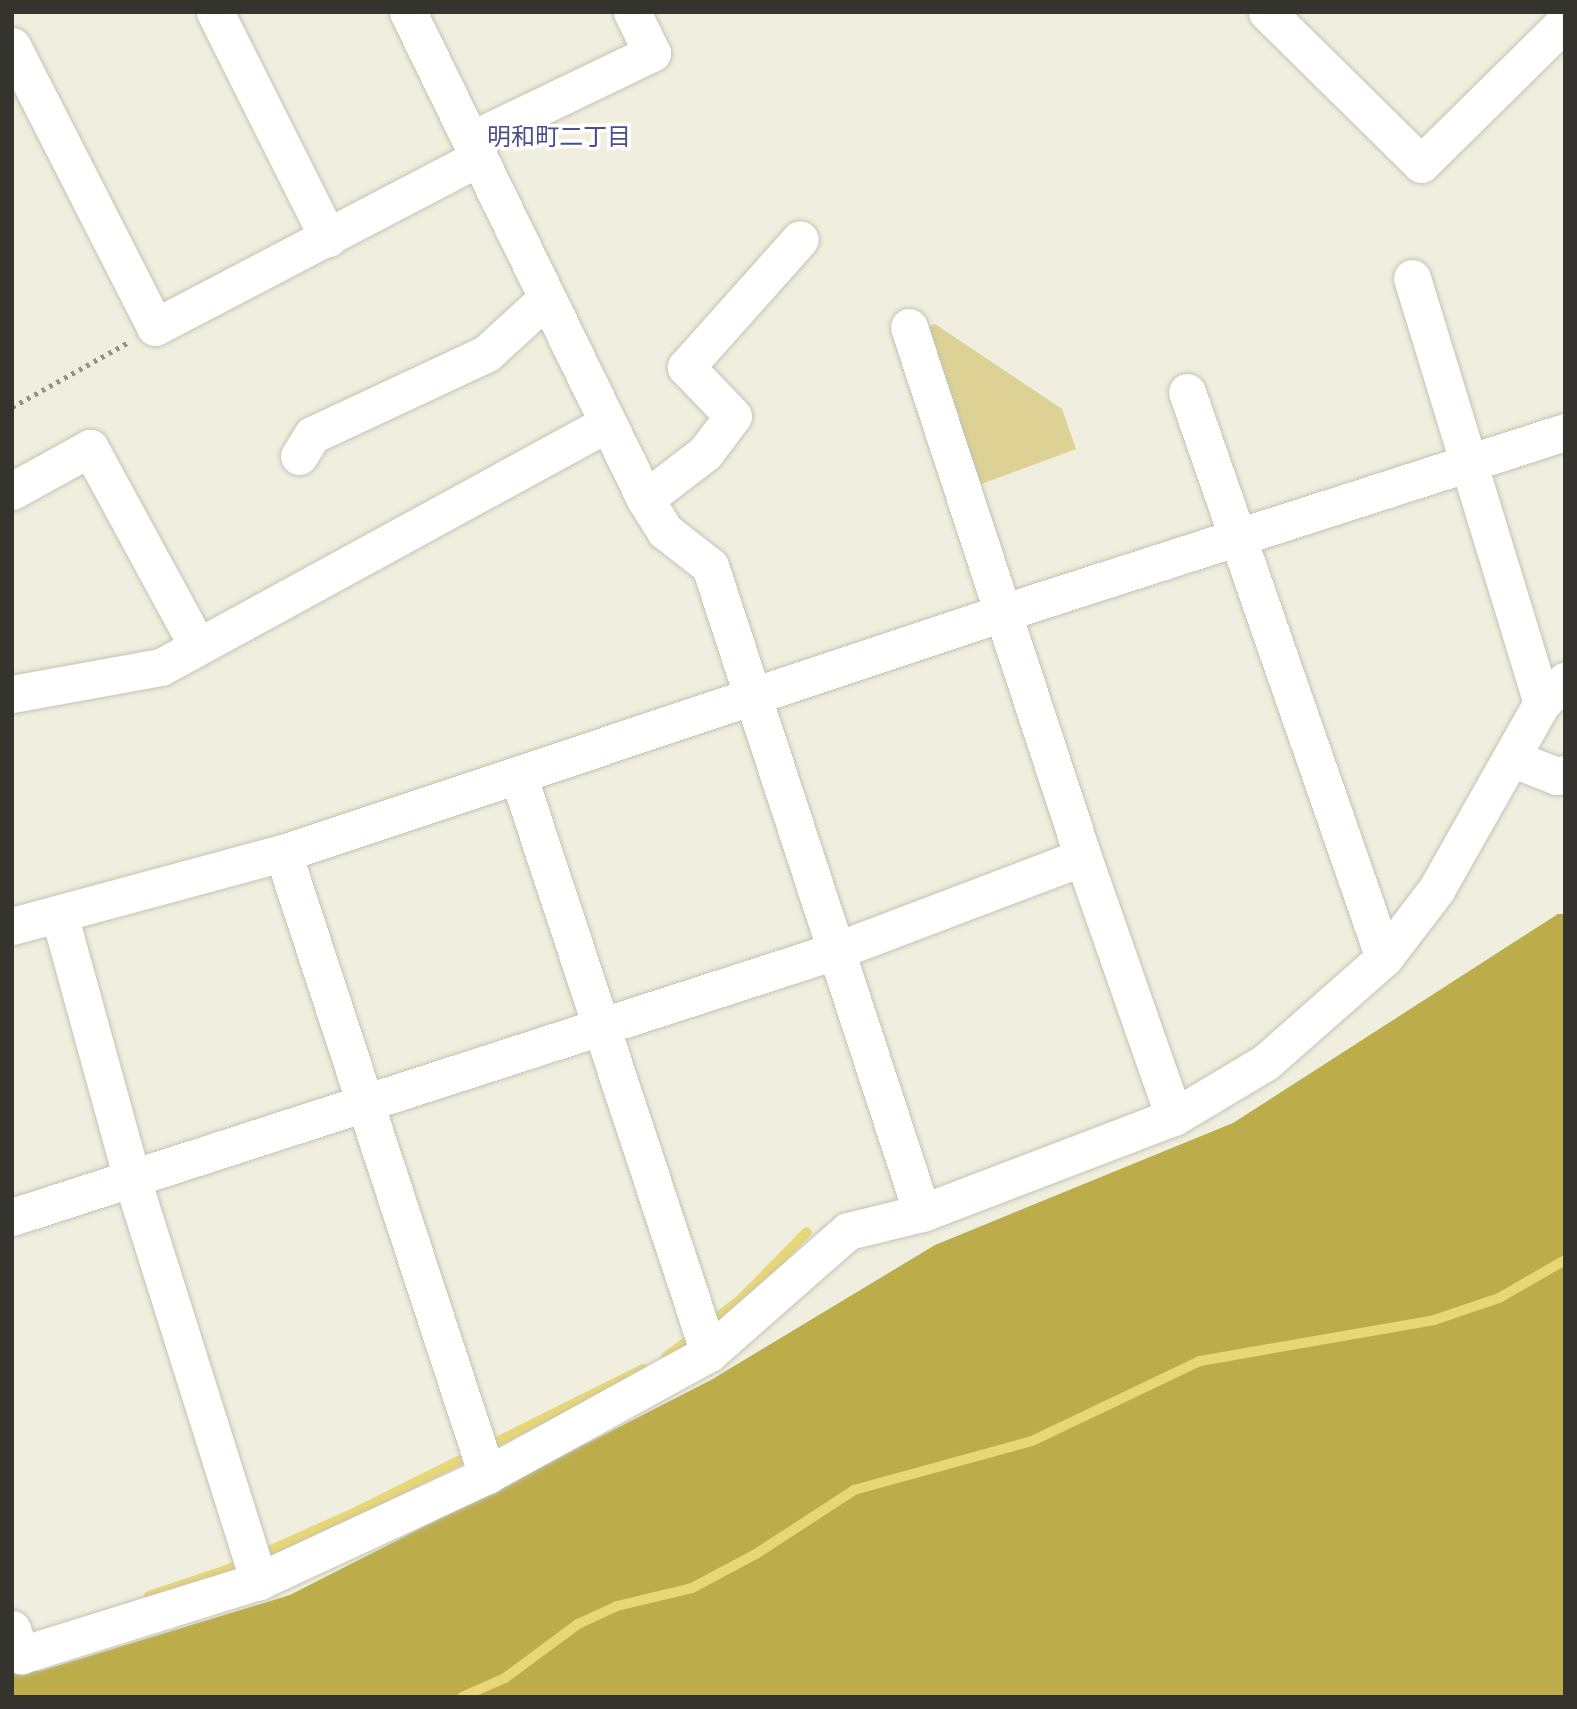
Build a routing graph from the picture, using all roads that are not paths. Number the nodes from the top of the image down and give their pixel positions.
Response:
1 (215, 12) edge
2 (408, 12) edge
3 (632, 12) edge
4 (1267, 12) edge
5 (1559, 20) edge
6 (12, 46) edge
7 (473, 150) junction
8 (328, 238) junction
9 (800, 239) dead end
10 (1412, 278) dead end
11 (545, 300) junction
12 (909, 327) dead end
13 (1186, 392) dead end
14 (606, 424) junction
15 (1565, 432) edge
16 (299, 456) dead end
17 (1472, 464) junction
18 (12, 491) edge
19 (645, 499) junction
20 (1238, 536) junction
21 (1005, 612) junction
22 (197, 645) junction
23 (1553, 692) edge
24 (12, 694) edge
25 (755, 697) junction
26 (1514, 759) junction
27 (1565, 774) edge
28 (518, 775) junction
29 (284, 853) junction
30 (1083, 857) junction
31 (60, 914) junction
32 (12, 926) edge
33 (838, 950) junction
34 (1384, 958) junction
35 (600, 1028) junction
36 (363, 1103) junction
37 (1174, 1117) junction
38 (132, 1179) junction
39 (922, 1213) junction
40 (12, 1217) edge
41 (709, 1353) junction
42 (487, 1475) junction
43 (259, 1581) junction
44 (15, 1646) edge

1 - 8 street
2 - 7 street
3 - 7 street
4 - 5 street
6 - 8 street
7 - 8 street
7 - 11 street
9 - 19 street
10 - 17 street
11 - 14 street
11 - 16 street
12 - 21 street
13 - 20 street
14 - 19 street
14 - 22 street
15 - 17 street
17 - 20 street
17 - 23 street
18 - 22 street
19 - 25 street
20 - 21 street
20 - 34 street
21 - 25 street
21 - 30 street
22 - 24 street
23 - 26 street
25 - 28 street
25 - 33 street
26 - 27 street
26 - 34 street
28 - 29 street
28 - 35 street
29 - 31 street
29 - 36 street
30 - 33 street
30 - 37 street
31 - 32 street
31 - 38 street
33 - 35 street
33 - 39 street
34 - 37 street
35 - 36 street
35 - 41 street
36 - 38 street
36 - 42 street
37 - 39 street
38 - 40 street
38 - 43 street
39 - 41 street
41 - 42 street
42 - 43 street
43 - 44 street

